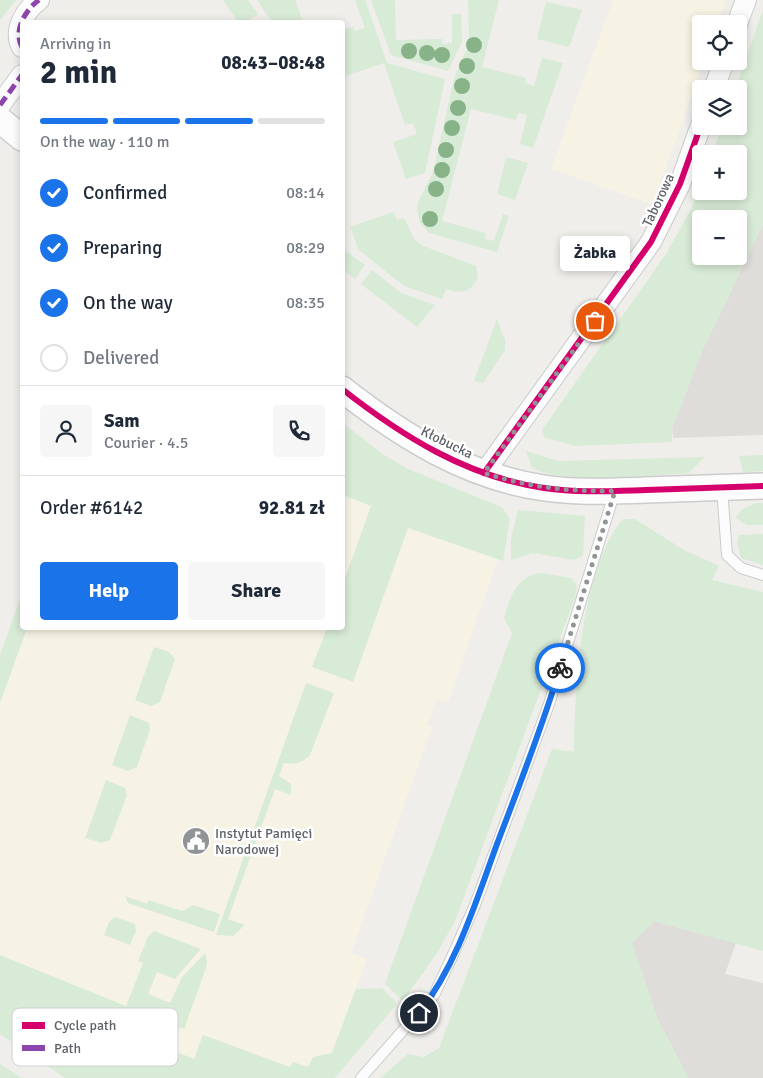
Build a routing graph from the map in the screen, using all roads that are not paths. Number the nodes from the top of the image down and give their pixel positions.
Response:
1 (39, 0) edge
2 (746, 0) edge
3 (740, 15) edge
4 (23, 20) edge
5 (20, 78) edge
6 (0, 105) edge
7 (0, 120) edge
8 (697, 135) edge
9 (20, 136) edge
10 (345, 391) edge
11 (484, 473) junction
12 (763, 486) edge
13 (722, 488) junction
14 (615, 491) junction
15 (763, 575) edge
16 (361, 1078) edge

1 - 4 street
2 - 3 street
5 - 6 street
7 - 9 street
8 - 11 street, Taborowa
10 - 11 street, Kłobucka
11 - 14 street, Kłobucka
12 - 13 street, Kłobucka
13 - 14 street, Kłobucka
13 - 15 lane
14 - 16 lane

